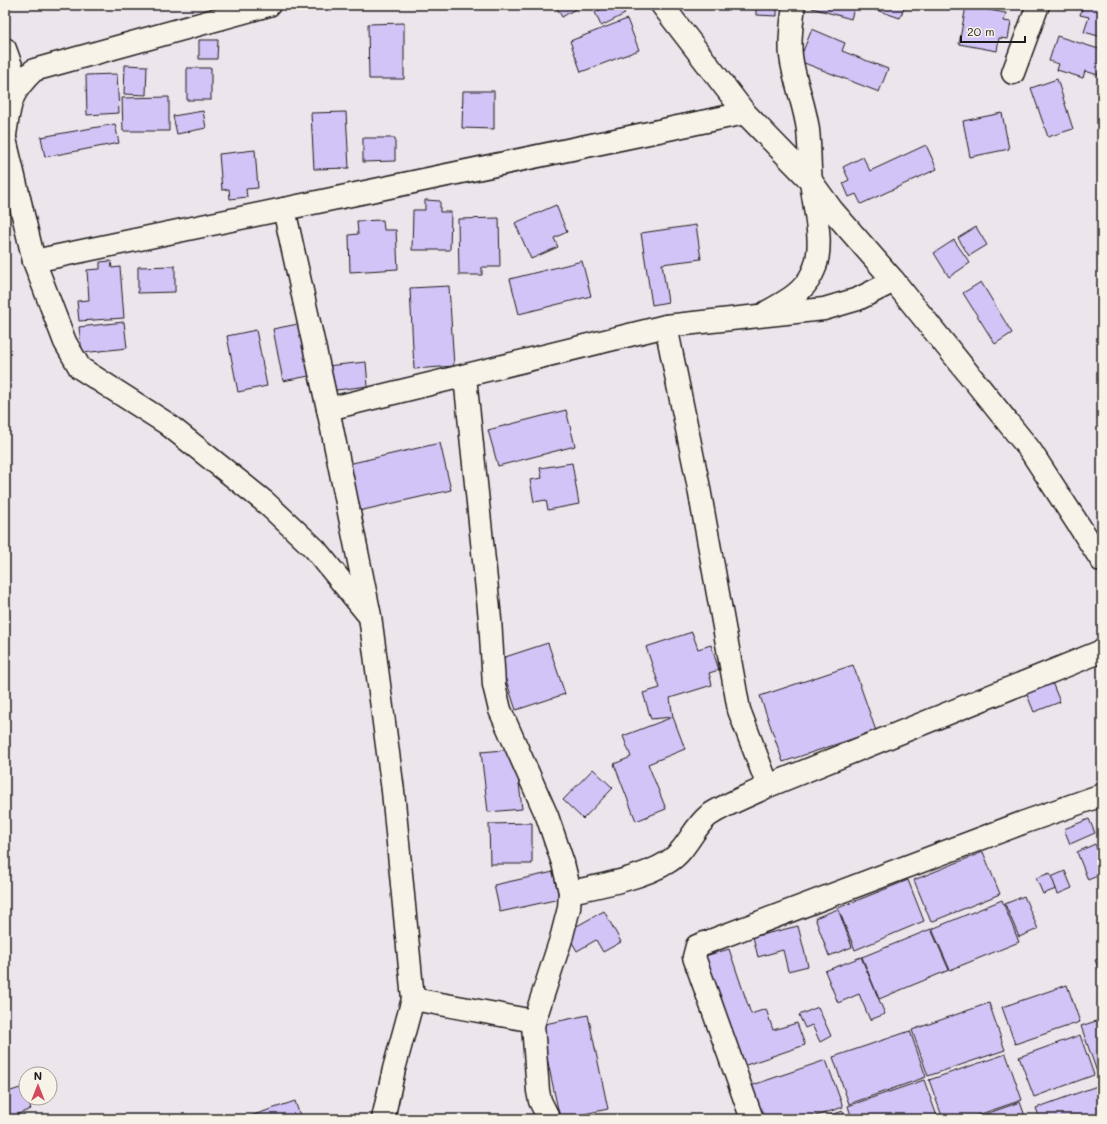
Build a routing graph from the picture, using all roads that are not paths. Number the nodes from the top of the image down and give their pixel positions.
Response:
1 (269, 5) edge
2 (662, 5) edge
3 (794, 5) edge
4 (1038, 5) edge
5 (5, 49) edge
6 (1013, 73) dead end
7 (18, 85) junction
8 (745, 113) junction
9 (5, 135) edge
10 (5, 139) edge
11 (811, 181) junction
12 (284, 209) junction
13 (34, 261) junction
14 (894, 281) junction
15 (760, 315) junction
16 (666, 326) junction
17 (466, 377) junction
18 (328, 409) junction
19 (1102, 561) edge
20 (370, 616) junction
21 (1102, 651) edge
22 (768, 786) junction
23 (1102, 795) edge
24 (570, 892) junction
25 (413, 999) junction
26 (534, 1021) junction
27 (384, 1119) edge
28 (549, 1119) edge
29 (752, 1119) edge

1 - 7 street
2 - 8 street
3 - 11 street
4 - 6 street
5 - 7 street
7 - 9 street
8 - 11 street
8 - 12 street
10 - 13 street
11 - 14 street
11 - 15 street
12 - 13 street
12 - 18 street
13 - 20 street
14 - 15 street
14 - 19 street
15 - 16 street
16 - 17 street
16 - 22 street
17 - 18 street
17 - 24 street
18 - 20 street
20 - 25 street
21 - 22 street
22 - 24 street
23 - 29 street
24 - 26 street
25 - 26 street
25 - 27 street
26 - 28 street

